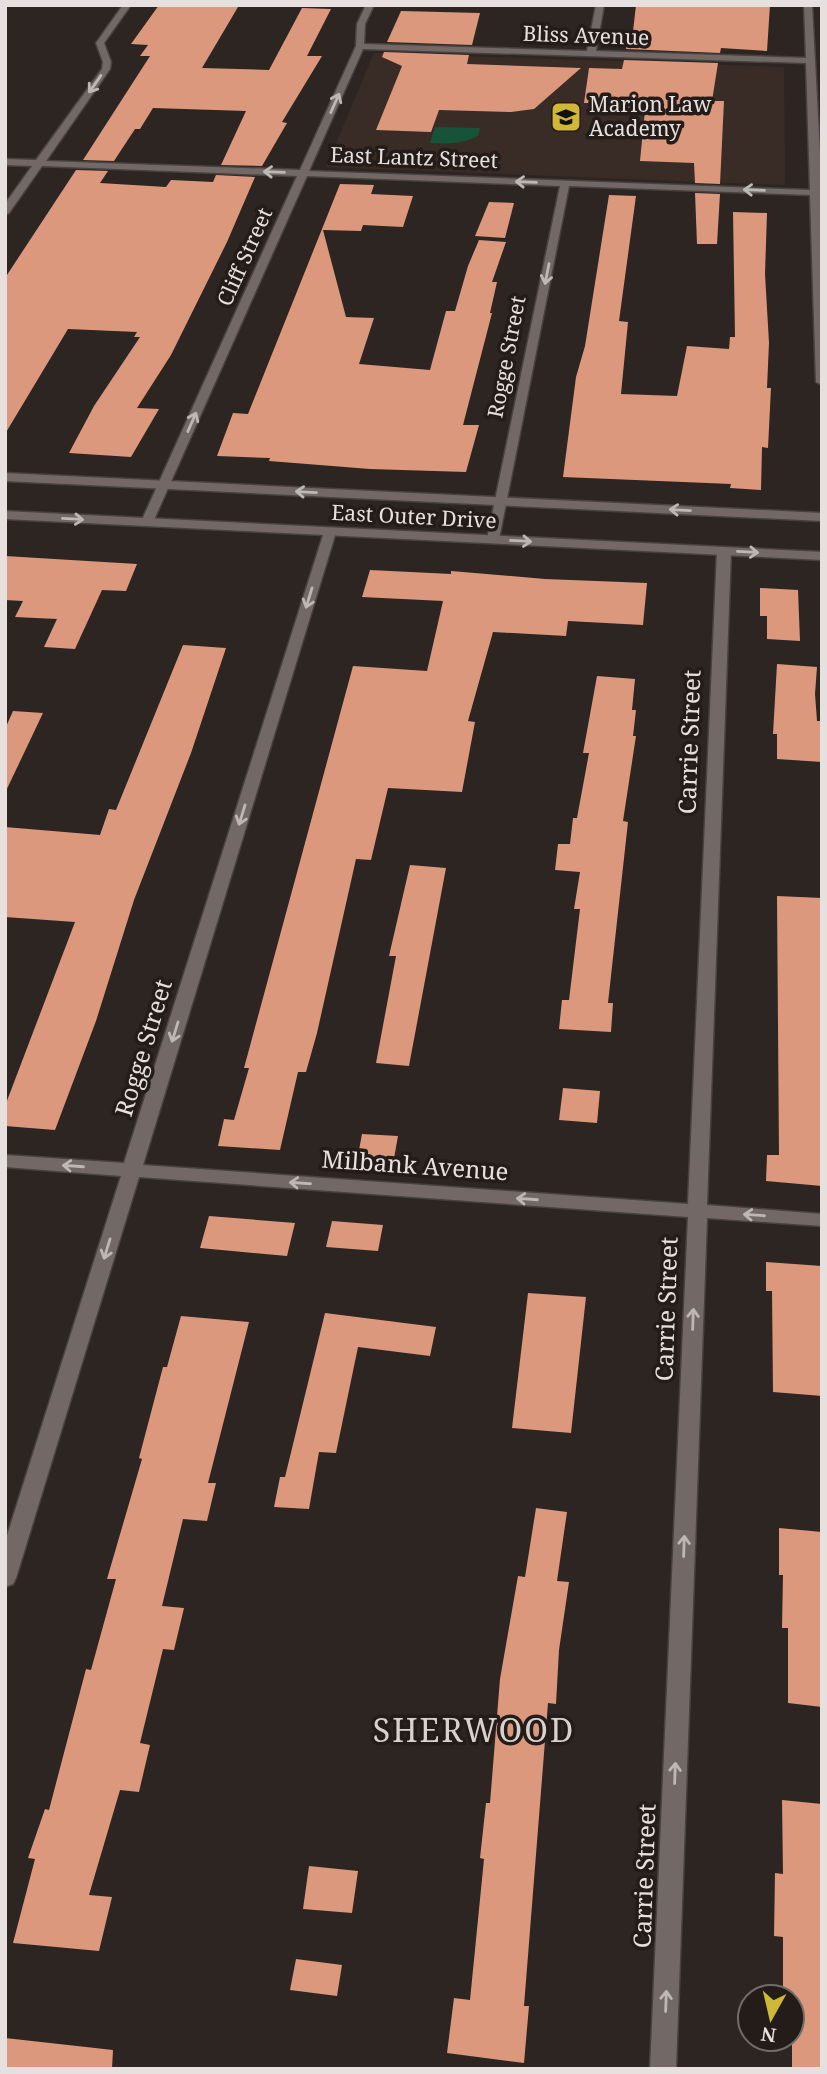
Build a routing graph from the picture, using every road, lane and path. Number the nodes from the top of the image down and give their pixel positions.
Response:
1 (127, 5) edge
2 (370, 5) edge
3 (600, 5) edge
4 (808, 5) edge
5 (360, 46) junction
6 (591, 53) junction
7 (810, 61) junction
8 (5, 162) edge
9 (39, 163) junction
10 (303, 173) junction
11 (565, 183) junction
12 (818, 193) edge
13 (5, 211) edge
14 (822, 382) edge
15 (5, 477) edge
16 (164, 485) junction
17 (502, 501) junction
18 (5, 515) edge
19 (822, 517) edge
20 (147, 522) junction
21 (330, 532) junction
22 (493, 539) junction
23 (724, 551) junction
24 (822, 556) edge
25 (5, 1161) edge
26 (132, 1171) junction
27 (697, 1211) junction
28 (822, 1220) edge
29 (5, 1578) edge
30 (663, 2069) edge

1 -> 9 street
2 - 5 street, Cliff Street
3 - 6 street
4 - 7 street
5 - 6 street, Bliss Avenue
10 -> 5 street, Cliff Street
6 - 7 street, Bliss Avenue
7 - 12 street
8 - 9 street, East Lantz Street
10 -> 9 street, East Lantz Street
9 - 13 street
11 -> 10 street, East Lantz Street
16 -> 10 street, Cliff Street
12 -> 11 street, East Lantz Street
11 -> 17 street, Rogge Street
12 - 14 street
15 - 16 street, East Outer Drive
17 -> 16 street, East Outer Drive
16 - 20 street, Cliff Street
19 -> 17 street, East Outer Drive
17 - 22 street, Rogge Street
18 -> 20 street, East Outer Drive
20 - 21 street, East Outer Drive
21 - 22 street, East Outer Drive
21 -> 26 street, Rogge Street
22 -> 23 street, East Outer Drive
23 -> 24 street, East Outer Drive
23 - 27 street, Carrie Street
26 -> 25 street, Milbank Avenue
27 -> 26 street, Milbank Avenue
26 -> 29 street, Rogge Street
28 -> 27 street, Milbank Avenue
30 -> 27 street, Carrie Street

